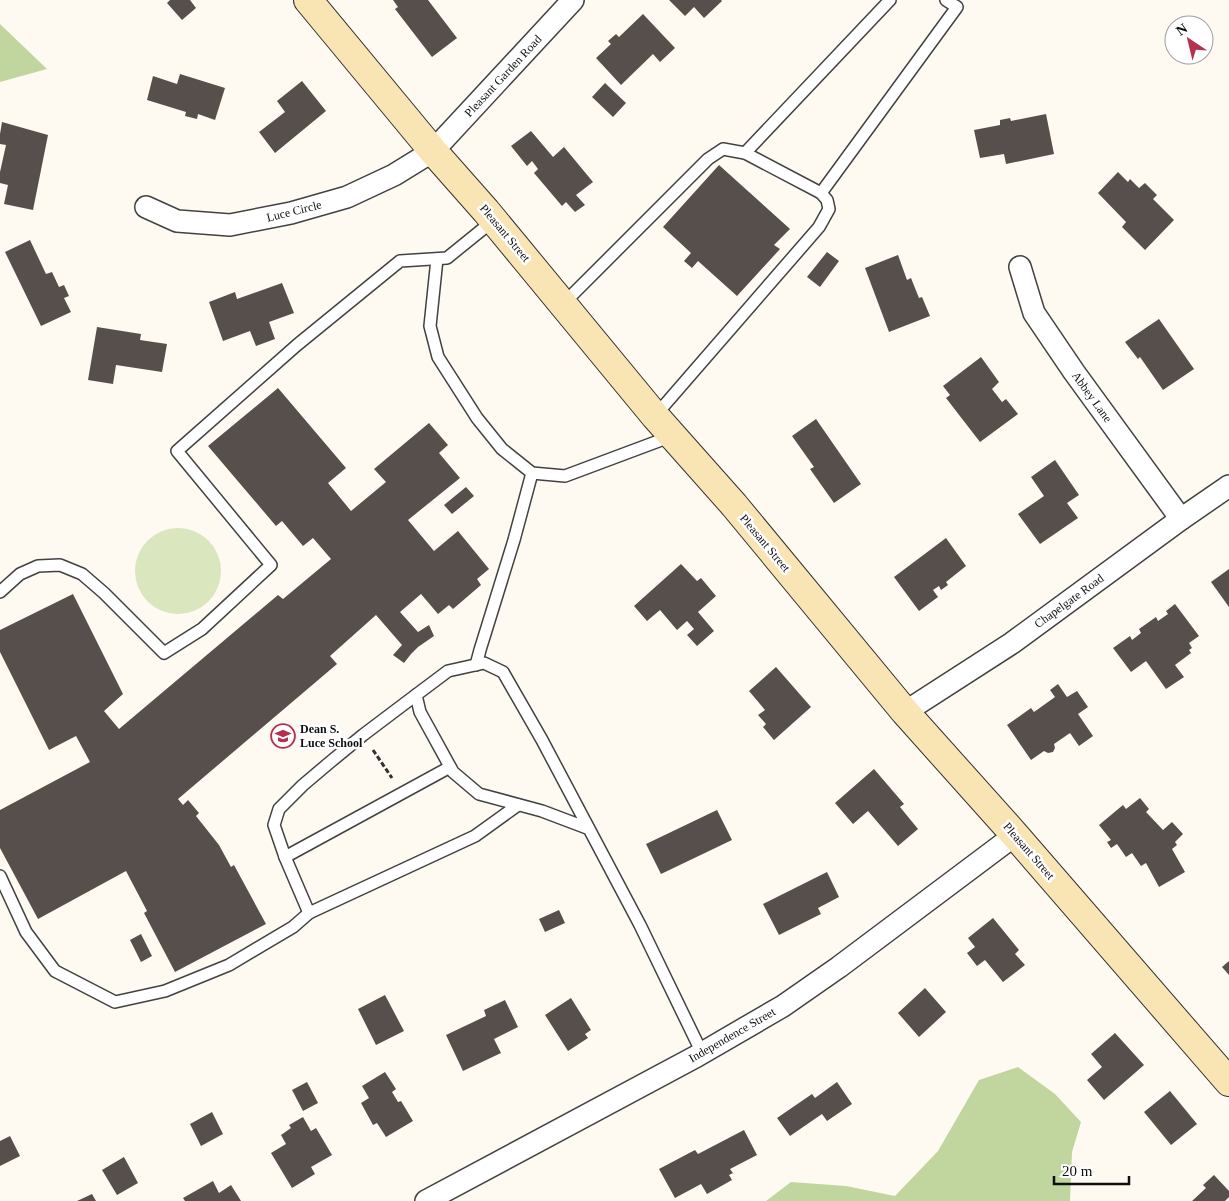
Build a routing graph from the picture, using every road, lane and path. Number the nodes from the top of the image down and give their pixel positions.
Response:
1 (308, 0) edge
2 (572, 0) edge
3 (890, 0) edge
4 (946, 0) edge
5 (434, 151) junction
6 (745, 153) junction
7 (821, 193) junction
8 (146, 207) dead end
9 (494, 220) junction
10 (437, 259) junction
11 (1020, 266) dead end
12 (563, 304) junction
13 (655, 416) junction
14 (672, 436) junction
15 (532, 473) junction
16 (1229, 486) edge
17 (1181, 519) junction
18 (0, 592) edge
19 (476, 665) junction
20 (416, 695) junction
21 (906, 712) junction
22 (363, 735) junction
23 (450, 767) junction
24 (402, 793) junction
25 (518, 805) junction
26 (588, 828) junction
27 (1015, 835) junction
28 (285, 856) junction
29 (0, 876) edge
30 (309, 913) junction
31 (702, 1053) junction
32 (1229, 1082) edge
33 (426, 1201) edge

1 - 5 main road, Pleasant Street
2 - 5 street, Pleasant Garden Road
3 - 6 lane
4 - 7 lane
5 - 8 street, Luce Circle
5 - 9 main road, Pleasant Street
6 - 7 lane
6 - 12 lane
7 - 13 lane
9 - 10 lane
9 - 12 main road, Pleasant Street
10 - 15 lane
10 - 18 lane
11 - 17 street, Abbey Lane
12 - 13 main road, Pleasant Street
13 - 14 main road, Pleasant Street
14 - 15 lane
14 - 21 main road, Pleasant Street
15 - 19 lane
16 - 17 street, Chapelgate Road
17 - 21 street, Chapelgate Road
19 - 20 lane
19 - 26 lane
20 - 22 lane
20 - 23 lane
21 - 27 main road, Pleasant Street
22 - 24 path
22 - 28 lane
23 - 24 lane
23 - 25 lane
24 - 28 lane
25 - 26 lane
25 - 30 lane
26 - 31 lane
27 - 31 street, Independence Street
27 - 32 main road, Pleasant Street
28 - 30 lane
29 - 30 lane
31 - 33 street, Independence Street

